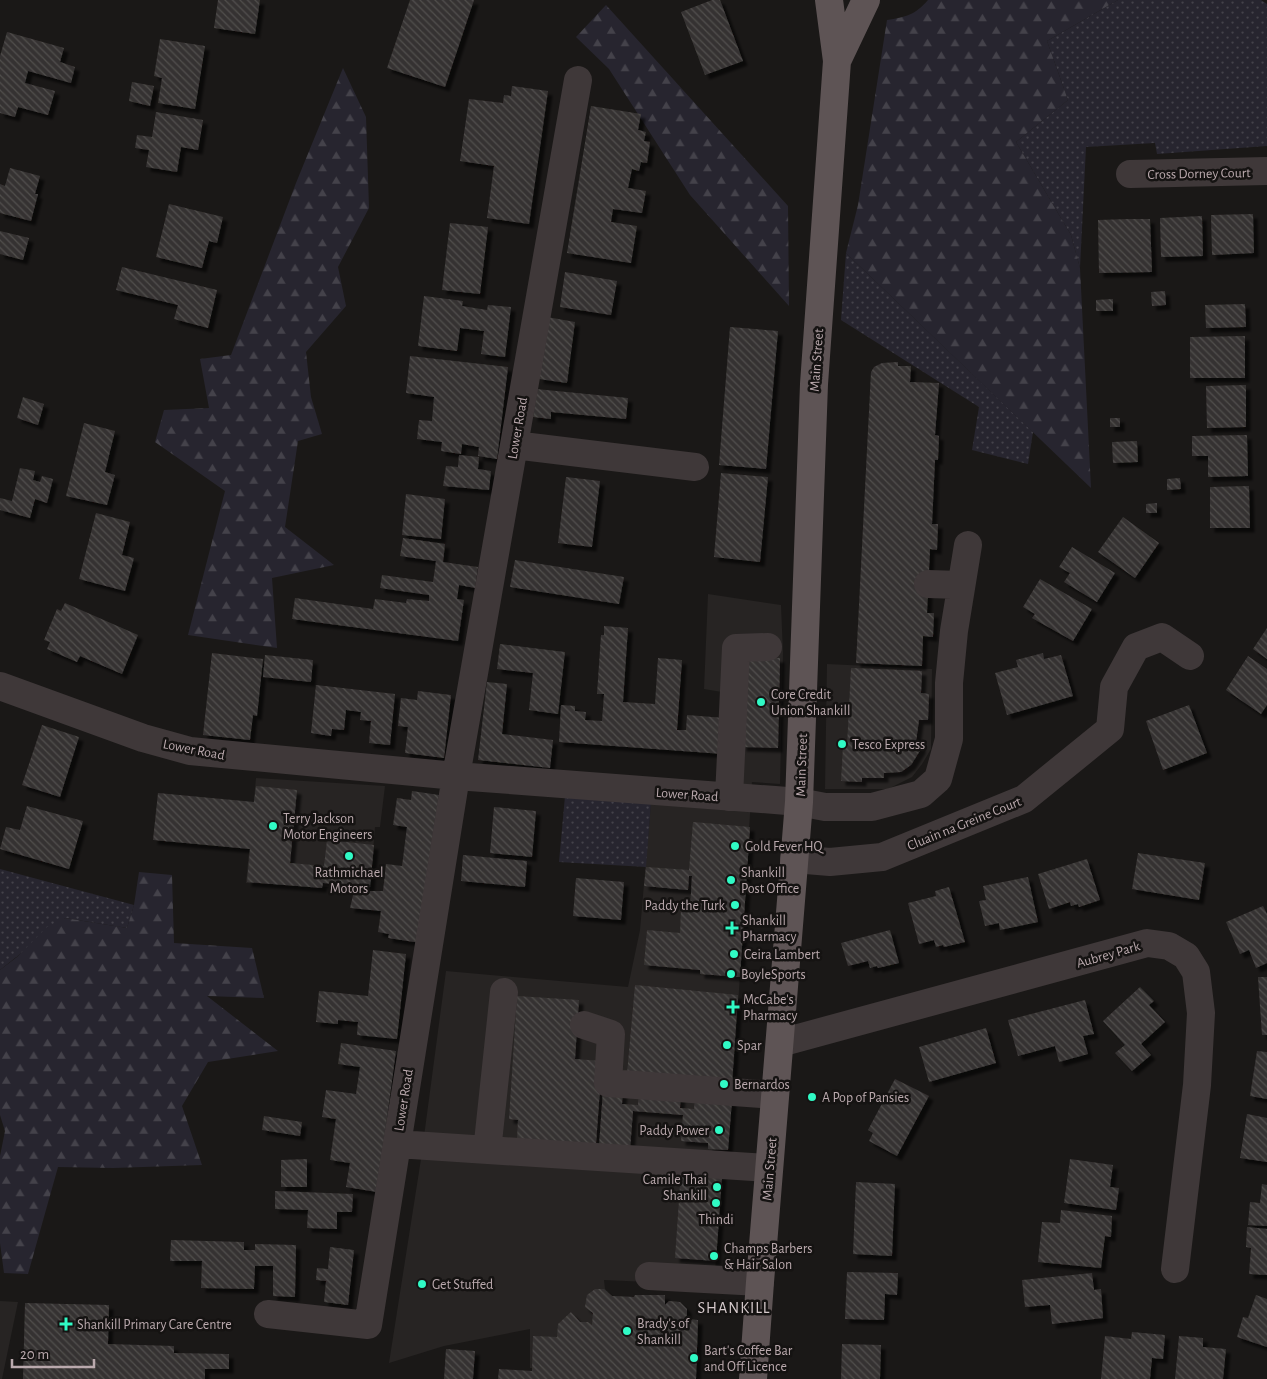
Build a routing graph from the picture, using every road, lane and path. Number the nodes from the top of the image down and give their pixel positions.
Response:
1 (829, 0) edge
2 (866, 0) edge
3 (837, 60) junction
4 (578, 80) dead end
5 (1267, 171) edge
6 (1130, 174) dead end
7 (514, 445) junction
8 (696, 467) dead end
9 (968, 544) dead end
10 (928, 584) dead end
11 (960, 585) junction
12 (768, 648) dead end
13 (1190, 656) dead end
14 (0, 686) edge
15 (456, 776) junction
16 (729, 797) junction
17 (800, 802) junction
18 (794, 859) junction
19 (504, 992) dead end
20 (584, 1025) dead end
21 (780, 1043) junction
22 (775, 1095) junction
23 (396, 1144) junction
24 (488, 1150) junction
25 (769, 1168) junction
26 (1174, 1269) dead end
27 (649, 1276) dead end
28 (760, 1282) junction
29 (268, 1314) dead end
30 (754, 1379) edge

1 - 3 main road, Main Street
2 - 3 main road, Main Street
3 - 17 main road, Main Street
4 - 7 street, Lower Road
5 - 6 street, Cross Dorney Court
7 - 8 street
7 - 15 street, Lower Road
9 - 11 street, Lower Road
10 - 11 street
11 - 17 street, Lower Road
12 - 16 street
13 - 18 street, Cluain na Greine Court
14 - 15 street, Lower Road
15 - 16 street, Lower Road
15 - 23 street, Lower Road
16 - 17 street, Lower Road
17 - 18 main road, Main Street
18 - 21 main road, Main Street
19 - 24 street
20 - 22 street
21 - 22 main road, Main Street
21 - 26 street, Aubrey Park
22 - 25 main road, Main Street
23 - 24 street
23 - 29 street, Lower Road
24 - 25 street
25 - 28 main road, Main Street
27 - 28 street
28 - 30 main road, Main Street

